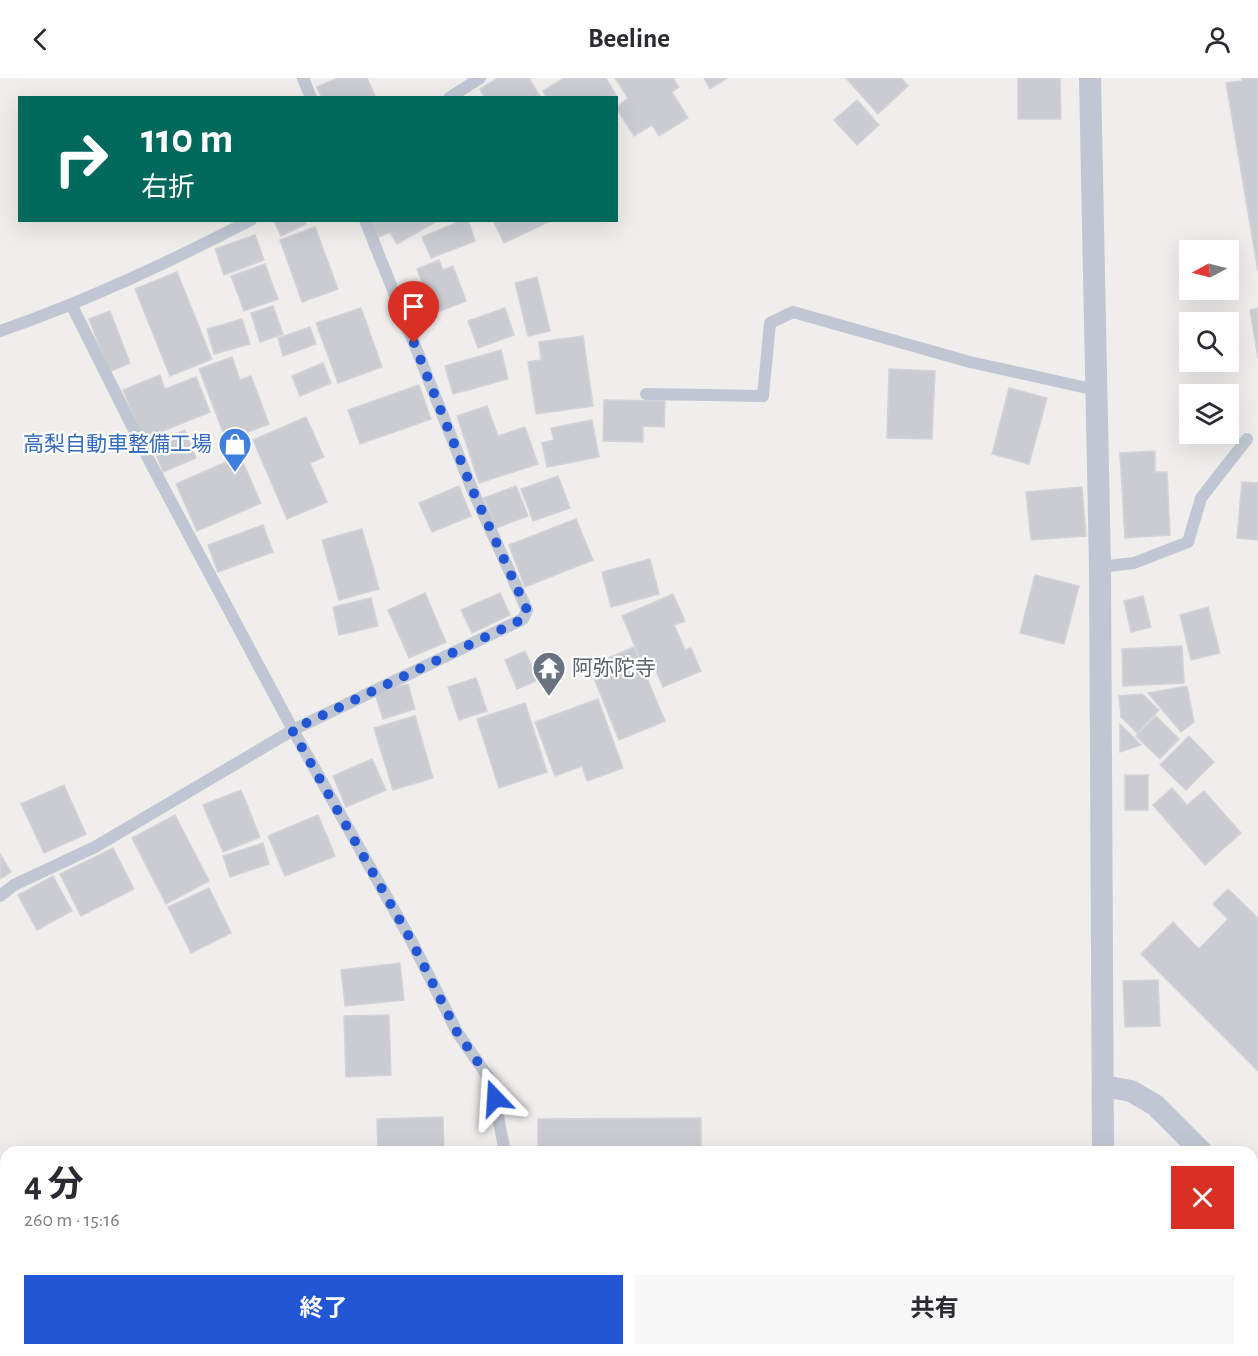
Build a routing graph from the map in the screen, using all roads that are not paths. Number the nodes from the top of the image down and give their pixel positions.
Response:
1 (303, 78) edge
2 (480, 78) edge
3 (1090, 78) edge
4 (309, 96) edge
5 (452, 96) edge
6 (247, 222) edge
7 (366, 222) edge
8 (72, 306) junction
9 (0, 331) edge
10 (1096, 390) junction
11 (646, 394) dead end
12 (1247, 439) dead end
13 (1100, 567) junction
14 (292, 730) junction
15 (0, 896) edge
16 (1104, 1086) junction
17 (504, 1146) edge
18 (1103, 1146) edge
19 (1196, 1146) edge

1 - 4 lane
2 - 5 lane
3 - 10 street
6 - 8 lane
7 - 14 lane
8 - 9 lane
8 - 14 lane
10 - 11 lane
10 - 13 street
12 - 13 lane
13 - 16 street
14 - 15 lane
14 - 17 lane
16 - 18 street
16 - 19 street

